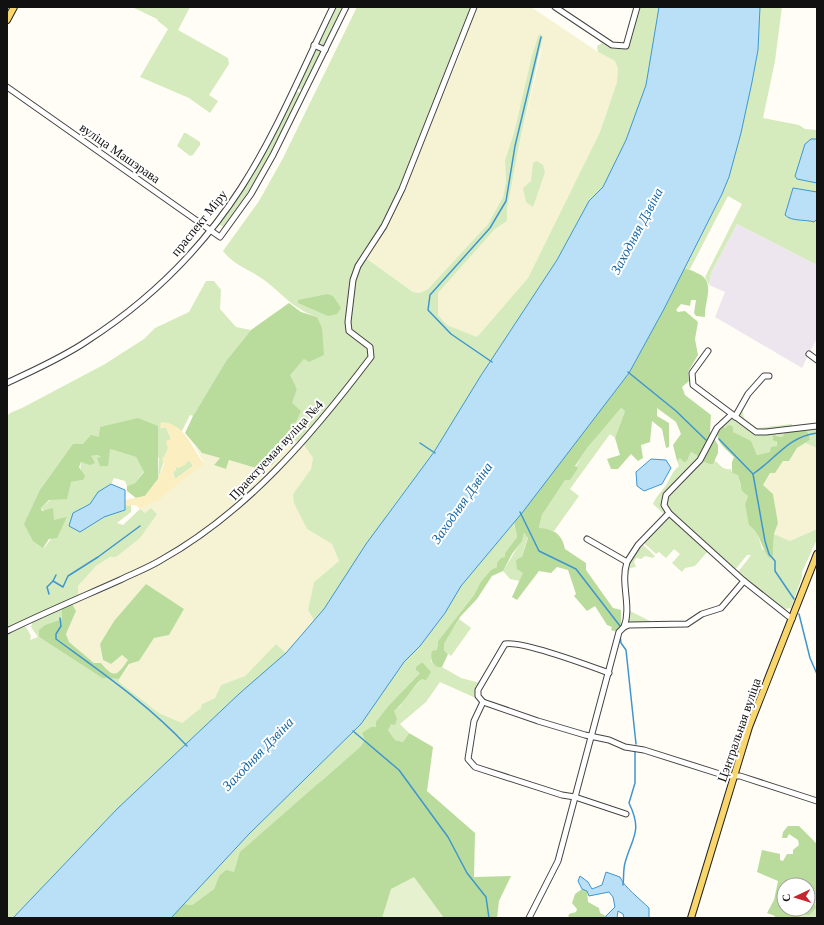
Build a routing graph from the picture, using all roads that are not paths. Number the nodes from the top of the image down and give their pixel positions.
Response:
1 (14, 7) edge
2 (333, 7) edge
3 (346, 7) edge
4 (474, 7) edge
5 (555, 7) edge
6 (637, 7) edge
7 (7, 20) edge
8 (314, 45) junction
9 (325, 50) junction
10 (7, 87) edge
11 (211, 230) junction
12 (220, 237) joint
13 (708, 351) dead end
14 (809, 354) dead end
15 (817, 360) edge
16 (769, 376) dead end
17 (7, 383) edge
18 (733, 416) junction
19 (817, 426) edge
20 (669, 513) junction
21 (587, 539) dead end
22 (817, 554) edge
23 (627, 562) junction
24 (744, 581) junction
25 (792, 619) junction
26 (624, 627) junction
27 (7, 632) edge
28 (610, 673) junction
29 (483, 702) junction
30 (592, 737) junction
31 (733, 776) junction
32 (575, 797) junction
33 (817, 801) edge
34 (626, 814) dead end
35 (529, 918) edge
36 (691, 918) edge

1 - 7 main road
2 - 8 street, праспект Міру
3 - 9 street, праспект Міру
4 - 27 street, Праектуемая вуліца №4
5 - 6 street
8 - 9 street
8 - 11 street, праспект Міру
9 - 12 street, праспект Міру
10 - 11 street, вуліца Машэрава
11 - 12 street, вуліца Машэрава
11 - 17 street, праспект Міру
13 - 18 street
14 - 15 street
16 - 18 street
18 - 19 street
18 - 20 street
20 - 23 street
20 - 24 street
21 - 23 street
22 - 25 main road, Цэнтральная вуліца
23 - 26 street
24 - 25 street
24 - 26 street
25 - 31 main road, Цэнтральная вуліца
26 - 28 street
28 - 29 street
28 - 30 street
29 - 30 street
29 - 32 street
30 - 31 street
30 - 32 street
31 - 33 street
31 - 36 main road, Цэнтральная вуліца
32 - 34 street
32 - 35 street

